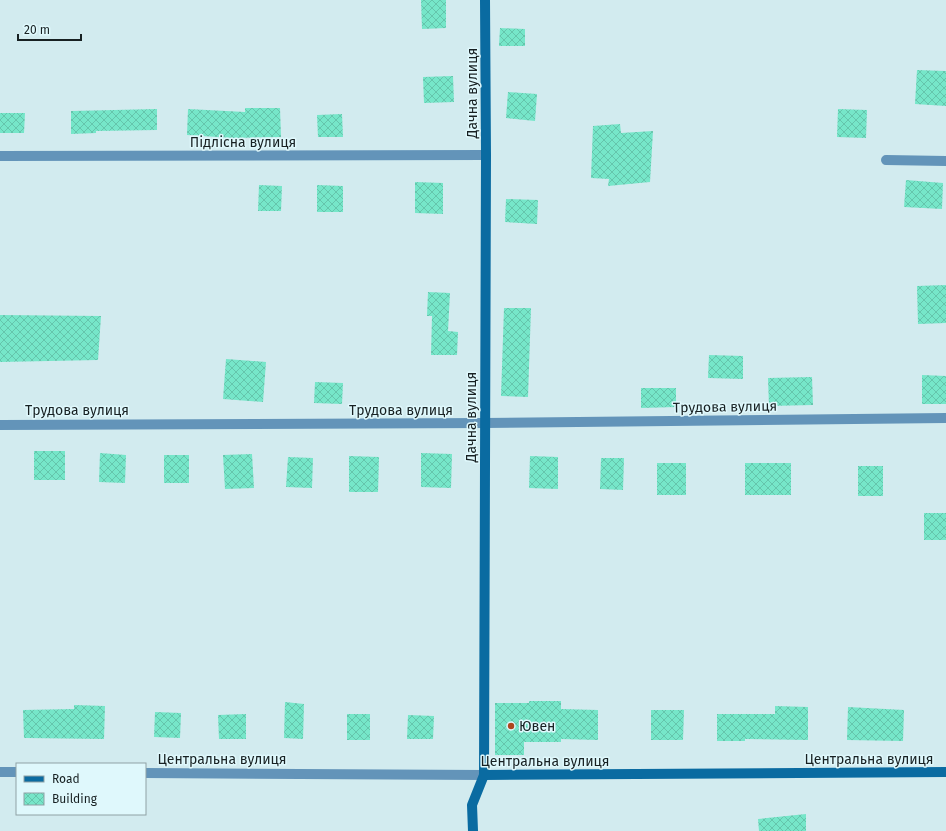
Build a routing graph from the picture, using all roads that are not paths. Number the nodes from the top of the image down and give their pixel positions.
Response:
1 (485, 0) edge
2 (486, 155) junction
3 (0, 156) edge
4 (886, 160) dead end
5 (946, 161) edge
6 (946, 418) edge
7 (0, 424) edge
8 (484, 424) junction
9 (0, 772) edge
10 (16, 772) edge
11 (946, 772) edge
12 (146, 773) edge
13 (484, 775) junction
14 (473, 831) edge

1 - 2 street, Дачна вулиця
2 - 3 street, Підлісна вулиця
2 - 8 street, Дачна вулиця
4 - 5 street
6 - 8 street, Трудова вулиця
7 - 8 street, Трудова вулиця
8 - 13 street, Дачна вулиця
9 - 10 street
11 - 13 street, Центральна вулиця
12 - 13 street, Центральна вулиця
13 - 14 street, Дачна вулиця

